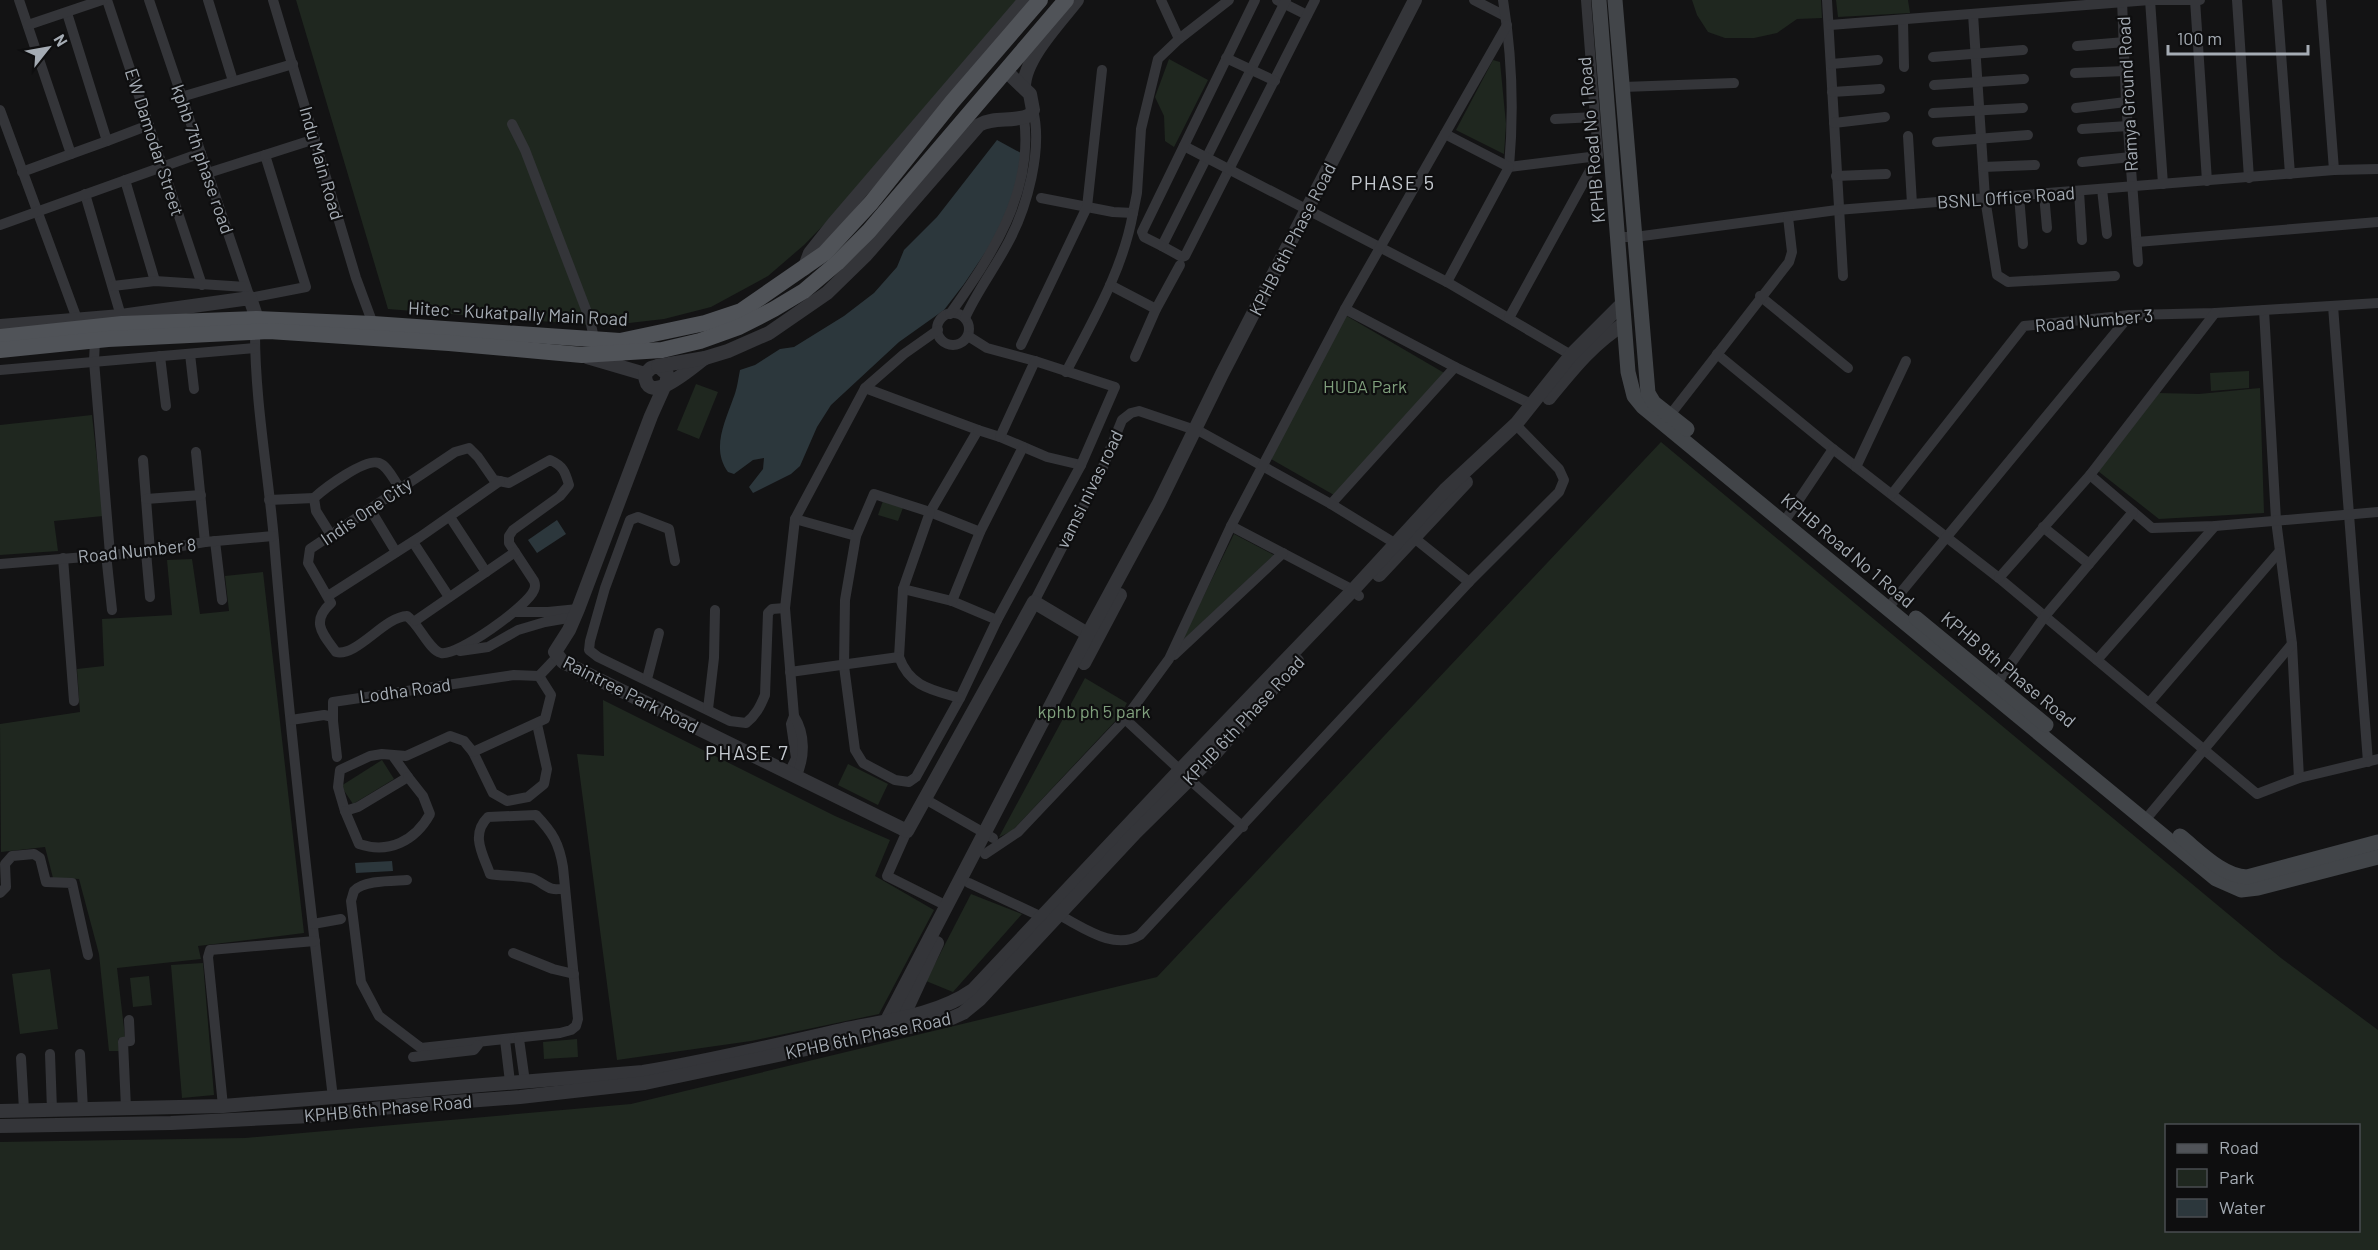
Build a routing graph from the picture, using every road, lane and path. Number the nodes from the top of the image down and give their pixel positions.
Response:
1 (19, 0) edge
2 (102, 0) edge
3 (107, 0) edge
4 (148, 0) edge
5 (208, 0) edge
6 (273, 0) edge
7 (1025, 0) edge
8 (1040, 0) edge
9 (1066, 0) edge
10 (1077, 0) edge
11 (1161, 0) edge
12 (1255, 0) edge
13 (1315, 0) edge
14 (1415, 0) edge
15 (1423, 0) edge
16 (1474, 0) edge
17 (1503, 0) edge
18 (1586, 0) edge
19 (1599, 0) edge
20 (1615, 0) edge
21 (1827, 0) edge
22 (2150, 0) edge
23 (2194, 0) edge
24 (2200, 0) edge
25 (2237, 0) edge
26 (2277, 0) edge
27 (2321, 0) edge
28 (1226, 1) edge
29 (1282, 1) edge
30 (2123, 1) edge
31 (67, 13) junction
32 (1972, 14) junction
33 (1307, 15) junction
34 (1506, 20) junction
35 (1903, 20) junction
36 (27, 25) junction
37 (1830, 25) junction
38 (1179, 39) junction
39 (2125, 42) junction
40 (2077, 46) dead end
41 (2023, 50) dead end
42 (1976, 54) junction
43 (1933, 57) dead end
44 (1226, 58) junction
45 (1878, 60) dead end
46 (293, 64) junction
47 (1831, 64) junction
48 (1011, 65) junction
49 (1904, 67) dead end
50 (1102, 70) dead end
51 (1251, 70) junction
52 (2125, 71) junction
53 (2075, 73) dead end
54 (2024, 79) dead end
55 (233, 81) junction
56 (1275, 81) junction
57 (1734, 82) dead end
58 (1978, 82) junction
59 (1934, 85) dead end
60 (1024, 87) junction
61 (1623, 87) junction
62 (1880, 89) dead end
63 (1832, 93) junction
64 (181, 97) junction
65 (2126, 102) junction
66 (2023, 108) dead end
67 (2076, 108) dead end
68 (1980, 110) junction
69 (1934, 113) dead end
70 (1029, 114) junction
71 (1, 116) edge
72 (1595, 117) junction
73 (1885, 117) dead end
74 (1555, 119) dead end
75 (1834, 123) junction
76 (512, 124) dead end
77 (149, 125) junction
78 (2128, 126) junction
79 (2082, 129) dead end
80 (1445, 134) junction
81 (2028, 135) dead end
82 (1908, 136) dead end
83 (315, 139) junction
84 (1982, 139) junction
85 (107, 141) junction
86 (1937, 142) dead end
87 (1184, 146) junction
88 (201, 153) junction
89 (71, 154) junction
90 (265, 155) junction
91 (1598, 156) junction
92 (2131, 157) junction
93 (1208, 158) junction
94 (2082, 162) dead end
95 (2035, 165) dead end
96 (163, 166) junction
97 (1509, 167) junction
98 (1983, 167) junction
99 (1228, 169) junction
100 (2378, 169) edge
101 (2334, 170) junction
102 (22, 172) junction
103 (208, 173) junction
104 (1886, 174) dead end
105 (2290, 174) junction
106 (1836, 176) junction
107 (2249, 178) junction
108 (125, 180) junction
109 (2207, 181) junction
110 (2163, 184) junction
111 (2131, 187) junction
112 (2102, 189) junction
113 (2079, 191) junction
114 (85, 194) junction
115 (2044, 194) junction
116 (2019, 196) junction
117 (1041, 198) dead end
118 (1985, 198) junction
119 (1912, 204) junction
120 (1087, 207) junction
121 (1837, 210) junction
122 (36, 212) junction
123 (1310, 212) junction
124 (1133, 213) junction
125 (1788, 217) junction
126 (2378, 222) edge
127 (0, 225) edge
128 (2047, 228) dead end
129 (2107, 234) dead end
130 (1618, 237) junction
131 (1635, 237) junction
132 (2082, 240) dead end
133 (2137, 242) junction
134 (2023, 244) dead end
135 (1162, 246) junction
136 (1380, 248) junction
137 (2138, 262) dead end
138 (1180, 265) dead end
139 (804, 269) junction
140 (1843, 276) dead end
141 (2115, 276) dead end
142 (155, 281) junction
143 (1447, 282) junction
144 (202, 285) junction
145 (1110, 285) junction
146 (113, 286) junction
147 (248, 293) junction
148 (1760, 296) junction
149 (2378, 303) edge
150 (1621, 305) junction
151 (2333, 306) junction
152 (1156, 309) junction
153 (1345, 309) junction
154 (2264, 310) junction
155 (2215, 313) junction
156 (950, 314) junction
157 (2130, 315) junction
158 (121, 316) junction
159 (965, 318) junction
160 (1509, 318) junction
161 (77, 323) junction
162 (373, 324) junction
163 (1624, 324) junction
164 (0, 326) edge
165 (938, 330) junction
166 (256, 333) junction
167 (968, 336) junction
168 (0, 337) edge
169 (594, 338) junction
170 (95, 340) junction
171 (1021, 345) dead end
172 (0, 350) edge
173 (190, 354) junction
174 (1718, 354) junction
175 (1571, 355) junction
176 (160, 356) junction
177 (582, 356) junction
178 (1135, 357) dead end
179 (705, 358) junction
180 (94, 361) junction
181 (1035, 361) junction
182 (1906, 361) dead end
183 (658, 366) junction
184 (1455, 367) junction
185 (1848, 368) dead end
186 (0, 370) edge
187 (1066, 372) junction
188 (647, 379) junction
189 (664, 387) junction
190 (865, 388) junction
191 (194, 389) dead end
192 (1533, 405) junction
193 (166, 406) dead end
194 (1670, 415) junction
195 (651, 416) junction
196 (1520, 429) junction
197 (978, 430) junction
198 (1198, 431) junction
199 (1000, 437) junction
200 (1023, 447) junction
201 (1833, 449) junction
202 (196, 452) dead end
203 (143, 460) dead end
204 (1082, 465) junction
205 (1262, 466) junction
206 (1856, 467) junction
207 (2090, 475) junction
208 (500, 482) junction
209 (400, 488) junction
210 (1892, 494) junction
211 (201, 495) junction
212 (314, 498) junction
213 (146, 499) junction
214 (269, 500) junction
215 (1330, 504) junction
216 (370, 509) junction
217 (930, 512) junction
218 (2133, 512) junction
219 (2378, 512) edge
220 (450, 516) junction
221 (1788, 516) junction
222 (2350, 516) junction
223 (795, 519) junction
224 (2276, 520) junction
225 (1232, 526) junction
226 (2216, 526) junction
227 (2043, 527) junction
228 (980, 532) junction
229 (331, 535) junction
230 (273, 536) junction
231 (856, 537) junction
232 (1413, 537) junction
233 (1945, 537) junction
234 (210, 542) junction
235 (413, 542) junction
236 (1399, 546) junction
237 (148, 551) junction
238 (396, 552) junction
239 (515, 552) junction
240 (2280, 552) junction
241 (1283, 553) junction
242 (108, 554) junction
243 (1832, 557) junction
244 (63, 558) junction
245 (675, 561) dead end
246 (0, 564) edge
247 (2089, 564) junction
248 (486, 572) junction
249 (1999, 578) junction
250 (1469, 582) junction
251 (903, 589) junction
252 (1356, 593) junction
253 (328, 596) junction
254 (150, 597) dead end
255 (449, 597) junction
256 (222, 600) dead end
257 (952, 601) junction
258 (1034, 602) junction
259 (1891, 604) junction
260 (784, 608) junction
261 (112, 610) dead end
262 (716, 610) dead end
263 (514, 612) junction
264 (533, 612) junction
265 (576, 613) junction
266 (2045, 616) junction
267 (997, 620) junction
268 (415, 621) junction
269 (518, 630) junction
270 (659, 633) dead end
271 (1092, 637) junction
272 (2292, 644) junction
273 (453, 652) junction
274 (557, 656) junction
275 (899, 657) junction
276 (1169, 659) junction
277 (2097, 660) junction
278 (844, 666) junction
279 (790, 672) junction
280 (540, 673) junction
281 (647, 679) junction
282 (1997, 683) junction
283 (555, 693) dead end
284 (960, 698) junction
285 (74, 701) dead end
286 (2149, 703) junction
287 (708, 709) junction
288 (330, 717) junction
289 (1125, 719) junction
290 (291, 720) junction
291 (537, 724) junction
292 (2204, 748) junction
293 (473, 752) junction
294 (393, 756) junction
295 (337, 757) dead end
296 (2373, 761) edge
297 (793, 775) junction
298 (1185, 775) junction
299 (408, 777) junction
300 (2299, 778) junction
301 (925, 799) junction
302 (345, 811) junction
303 (2148, 817) junction
304 (1243, 827) junction
305 (907, 831) junction
306 (989, 836) junction
307 (2378, 842) edge
308 (985, 854) junction
309 (2378, 857) edge
310 (2220, 874) junction
311 (407, 880) dead end
312 (969, 883) junction
313 (565, 888) junction
314 (0, 893) edge
315 (947, 906) junction
316 (1059, 915) junction
317 (1042, 917) junction
318 (341, 919) dead end
319 (313, 924) junction
320 (315, 941) junction
321 (513, 953) dead end
322 (88, 955) dead end
323 (574, 974) junction
324 (129, 1020) dead end
325 (900, 1023) junction
326 (884, 1027) junction
327 (505, 1040) junction
328 (519, 1040) junction
329 (480, 1043) junction
330 (50, 1054) dead end
331 (80, 1054) dead end
332 (413, 1057) dead end
333 (21, 1058) dead end
334 (611, 1081) junction
335 (525, 1082) junction
336 (510, 1083) junction
337 (333, 1098) junction
338 (223, 1106) junction
339 (126, 1108) junction
340 (83, 1109) junction
341 (24, 1110) junction
342 (52, 1110) junction
343 (0, 1111) edge
344 (0, 1126) edge

1 - 36 street
2 - 31 street
3 - 77 street, EW Damodar Street
4 - 64 street, kphb 7th phase road
5 - 55 street
6 - 46 street, Indu Main Road
7 - 139 street
8 - 139 main road, Hitec - Kukatpally Main Road
9 - 48 main road
10 - 60 street
11 - 38 street
12 - 44 street
13 - 33 street
14 - 123 street, KPHB 6th Phase Road
15 - 123 street, KPHB 6th Phase Road
16 - 34 street
17 - 34 street
18 - 72 street
19 - 130 main road, KPHB Road No 1 Road
20 - 61 main road
21 - 37 street
22 - 23 street
22 - 30 street
22 - 110 street
23 - 24 street
23 - 109 street
25 - 107 street
26 - 105 street
27 - 101 street
28 - 38 street
29 - 33 street
29 - 51 street
30 - 32 street
30 - 39 street, Ramya Ground Road
31 - 36 street
31 - 85 street
32 - 35 street
32 - 42 street
33 - 56 street
34 - 80 street
34 - 97 street
35 - 37 street
35 - 49 street
36 - 89 street
37 - 47 street
38 - 124 street
39 - 40 street
39 - 52 street, Ramya Ground Road
41 - 42 street
42 - 43 street
42 - 58 street
44 - 51 street
44 - 87 street
45 - 47 street
46 - 55 street
46 - 83 street, Indu Main Road
47 - 63 street
48 - 60 street
48 - 177 main road
50 - 120 street
51 - 56 street
51 - 93 street
52 - 53 street
52 - 65 street, Ramya Ground Road
54 - 58 street
55 - 64 street
56 - 99 street
57 - 61 street
58 - 59 street
58 - 68 street
60 - 70 street
61 - 131 main road
62 - 63 street
63 - 75 street
64 - 88 street, kphb 7th phase road
65 - 67 street
65 - 78 street, Ramya Ground Road
66 - 68 street
68 - 69 street
68 - 84 street
70 - 156 street
70 - 159 street
70 - 179 street
71 - 102 street
72 - 74 street
72 - 91 street
73 - 75 street
75 - 106 street
76 - 169 street
77 - 85 street
77 - 96 street, EW Damodar Street
78 - 79 street
78 - 92 street, Ramya Ground Road
80 - 97 street
80 - 136 street
81 - 84 street
82 - 119 street
83 - 90 street
83 - 162 street, Indu Main Road
84 - 86 street
84 - 98 street
85 - 89 street
87 - 93 street
87 - 135 street
88 - 96 street
88 - 103 street, kphb 7th phase road
89 - 102 street
90 - 103 street
90 - 147 street
91 - 97 street
91 - 160 street
92 - 94 street
92 - 111 street, Ramya Ground Road
93 - 99 street
93 - 135 street
95 - 98 street
96 - 108 street
96 - 144 street, EW Damodar Street
97 - 143 street
98 - 118 street
99 - 123 street
99 - 135 street
100 - 101 street, BSNL Office Road
101 - 105 street, BSNL Office Road
102 - 122 street
103 - 147 street, kphb 7th phase road
104 - 106 street
105 - 107 street, BSNL Office Road
106 - 121 street
107 - 109 street, BSNL Office Road
108 - 114 street
108 - 142 street
109 - 110 street, BSNL Office Road
110 - 111 street, BSNL Office Road
111 - 112 street, BSNL Office Road
111 - 133 street, Ramya Ground Road
112 - 113 street, BSNL Office Road
112 - 129 street
113 - 115 street, BSNL Office Road
113 - 132 street
114 - 122 street
114 - 146 street
115 - 116 street, BSNL Office Road
115 - 128 street
116 - 118 street, BSNL Office Road
116 - 134 street
117 - 120 street
118 - 119 street, BSNL Office Road
118 - 141 street
119 - 121 street, BSNL Office Road
120 - 124 street
120 - 171 street
121 - 125 street, BSNL Office Road
121 - 140 street
122 - 127 street
122 - 161 street
123 - 136 street
123 - 198 street, KPHB 6th Phase Road
124 - 145 street
125 - 131 street, BSNL Office Road
125 - 148 street
126 - 133 street
130 - 131 street, BSNL Office Road
130 - 150 main road, KPHB Road No 1 Road
131 - 194 main road
133 - 137 street, Ramya Ground Road
136 - 143 street
136 - 153 street
138 - 152 street
139 - 169 main road, Hitec - Kukatpally Main Road
142 - 144 street
142 - 146 street
143 - 160 street
144 - 147 street
145 - 152 street
145 - 187 street
146 - 158 street
147 - 158 street
147 - 166 street, kphb 7th phase road
148 - 174 street
148 - 185 street
149 - 151 street, Road Number 3
150 - 163 main road, KPHB Road No 1 Road
150 - 175 street, KPHB 6th Phase Road
151 - 154 street, Road Number 3
151 - 222 street
152 - 178 street
153 - 184 street
153 - 205 street
154 - 155 street, Road Number 3
154 - 224 street
155 - 157 street, Road Number 3
155 - 207 street
156 - 159 street
156 - 165 street
157 - 210 street, Road Number 3
157 - 233 street
158 - 161 street
159 - 167 street
160 - 175 street
161 - 164 street
161 - 166 main road, Hitec - Kukatpally Main Road
161 - 168 main road, Hitec - Kukatpally Main Road
162 - 166 main road, Hitec - Kukatpally Main Road
162 - 169 main road, Hitec - Kukatpally Main Road
163 - 196 street, KPHB 6th Phase Road
163 - 243 main road, KPHB Road No 1 Road
165 - 167 street
165 - 190 street
166 - 170 main road
166 - 173 street
166 - 177 main road
166 - 214 street
167 - 181 street
170 - 172 main road
170 - 180 street
173 - 176 street
173 - 191 street
174 - 194 street
174 - 201 street
175 - 192 street, KPHB 6th Phase Road
176 - 180 street
176 - 193 street
177 - 188 street
179 - 183 street
179 - 189 street
180 - 186 street
180 - 242 street
181 - 187 street
181 - 199 street
182 - 206 street
183 - 188 street
183 - 189 street
184 - 192 street
184 - 215 street
187 - 204 street
188 - 189 street
188 - 195 street, Raintree Park Road
189 - 195 street, Raintree Park Road
190 - 197 street
190 - 223 street
192 - 236 street, KPHB 6th Phase Road
194 - 221 main road
195 - 265 street, Raintree Park Road
196 - 232 street, KPHB 6th Phase Road
196 - 250 street
197 - 199 street
197 - 217 street
198 - 205 street, vamsi nivas road
198 - 258 street, vamsi nivas road
198 - 271 street, KPHB 6th Phase Road
199 - 200 street
200 - 204 street
200 - 228 street
201 - 206 street
201 - 221 street
202 - 211 street
203 - 213 street
204 - 267 street
205 - 215 street, vamsi nivas road
205 - 225 street
206 - 210 street
207 - 218 street
207 - 227 street
208 - 209 street, Indis One City
208 - 220 street
208 - 239 street
209 - 212 street
209 - 216 street, Indis One City
210 - 233 street
211 - 213 street
211 - 234 street
212 - 214 street
212 - 229 street
213 - 237 street
214 - 230 street
215 - 236 street, vamsi nivas road
216 - 229 street, Indis One City
216 - 238 street
217 - 228 street
217 - 231 street
217 - 251 street
218 - 226 street
218 - 247 street
219 - 222 street
220 - 235 street
220 - 248 street
221 - 243 main road
222 - 224 street
222 - 296 street
223 - 231 street
223 - 260 street
224 - 226 street
224 - 240 street
225 - 241 street
225 - 276 street
226 - 277 street
227 - 247 street
227 - 249 street
228 - 257 street
229 - 253 street, Indis One City
230 - 234 street, Road Number 8
230 - 290 street
231 - 278 street
232 - 236 street, KPHB 6th Phase Road
232 - 250 street
233 - 249 street
233 - 259 street
234 - 237 street, Road Number 8
234 - 256 street
235 - 238 street
235 - 255 street
236 - 252 street, KPHB 6th Phase Road
237 - 242 street, Road Number 8
237 - 254 street
238 - 253 street
239 - 248 street
239 - 263 street
240 - 272 street
240 - 286 street
241 - 252 street
241 - 276 street
242 - 244 street, Road Number 8
242 - 261 street
243 - 259 main road, KPHB Road No 1 Road
244 - 246 street, Road Number 8
244 - 285 street
245 - 281 street
247 - 266 street
248 - 255 street
249 - 266 street
250 - 304 street
251 - 257 street
251 - 275 street
252 - 298 street, KPHB 6th Phase Road
253 - 268 street
255 - 268 street
257 - 267 street
258 - 271 street
258 - 301 street
259 - 282 main road, KPHB 9th Phase Road
259 - 303 main road, KPHB Road No 1 Road
260 - 279 street
260 - 287 street
262 - 287 street
263 - 264 street
263 - 273 street
264 - 265 street
264 - 269 street
265 - 269 street
265 - 274 street, Raintree Park Road
266 - 277 street
266 - 282 street
267 - 284 street
268 - 273 street
269 - 273 street
270 - 281 street
271 - 306 street, KPHB 6th Phase Road
272 - 292 street
272 - 300 street
274 - 280 street
274 - 280 street
274 - 297 street, Raintree Park Road
275 - 278 street
275 - 284 street
276 - 289 street
277 - 286 street
278 - 279 street
278 - 284 street
279 - 297 street
280 - 283 street
280 - 288 street, Lodha Road
280 - 291 street
281 - 287 street
282 - 303 main road, KPHB 9th Phase Road
286 - 292 street
288 - 290 street
288 - 295 street
289 - 298 street
289 - 308 street
290 - 319 street
291 - 293 street
291 - 293 street
292 - 300 street
292 - 303 street
293 - 294 street
294 - 299 street
294 - 302 street
296 - 300 street
297 - 305 street, Raintree Park Road
298 - 304 street
298 - 316 street, KPHB 6th Phase Road
298 - 317 street, KPHB 6th Phase Road
299 - 302 street
299 - 302 street
301 - 305 street
301 - 306 street
303 - 310 main road, KPHB Road No 1 Road
304 - 316 street
305 - 315 street
306 - 308 street, KPHB 6th Phase Road
306 - 315 street, KPHB 6th Phase Road
307 - 310 main road, KPHB Road No 1 Road
308 - 312 street, KPHB 6th Phase Road
309 - 310 main road, KPHB Road No 1 Road
311 - 329 street
312 - 317 street
312 - 325 street, KPHB 6th Phase Road
313 - 313 street
313 - 323 street
314 - 322 street
315 - 326 street, KPHB 6th Phase Road
316 - 325 street, KPHB 6th Phase Road
317 - 325 street, KPHB 6th Phase Road
318 - 319 street
319 - 320 street
320 - 337 street
320 - 338 street
321 - 323 street
323 - 328 street
324 - 339 street
325 - 326 street, KPHB 6th Phase Road
326 - 334 street, KPHB 6th Phase Road
327 - 328 street
327 - 329 street
327 - 336 street
328 - 335 street
329 - 332 street
330 - 342 street
331 - 340 street
333 - 341 street
334 - 335 street, KPHB 6th Phase Road
334 - 344 street, KPHB 6th Phase Road
335 - 336 street, KPHB 6th Phase Road
336 - 337 street, KPHB 6th Phase Road
337 - 338 street, KPHB 6th Phase Road
338 - 339 street, KPHB 6th Phase Road
339 - 340 street, KPHB 6th Phase Road
340 - 342 street, KPHB 6th Phase Road
341 - 342 street, KPHB 6th Phase Road
341 - 343 street, KPHB 6th Phase Road

